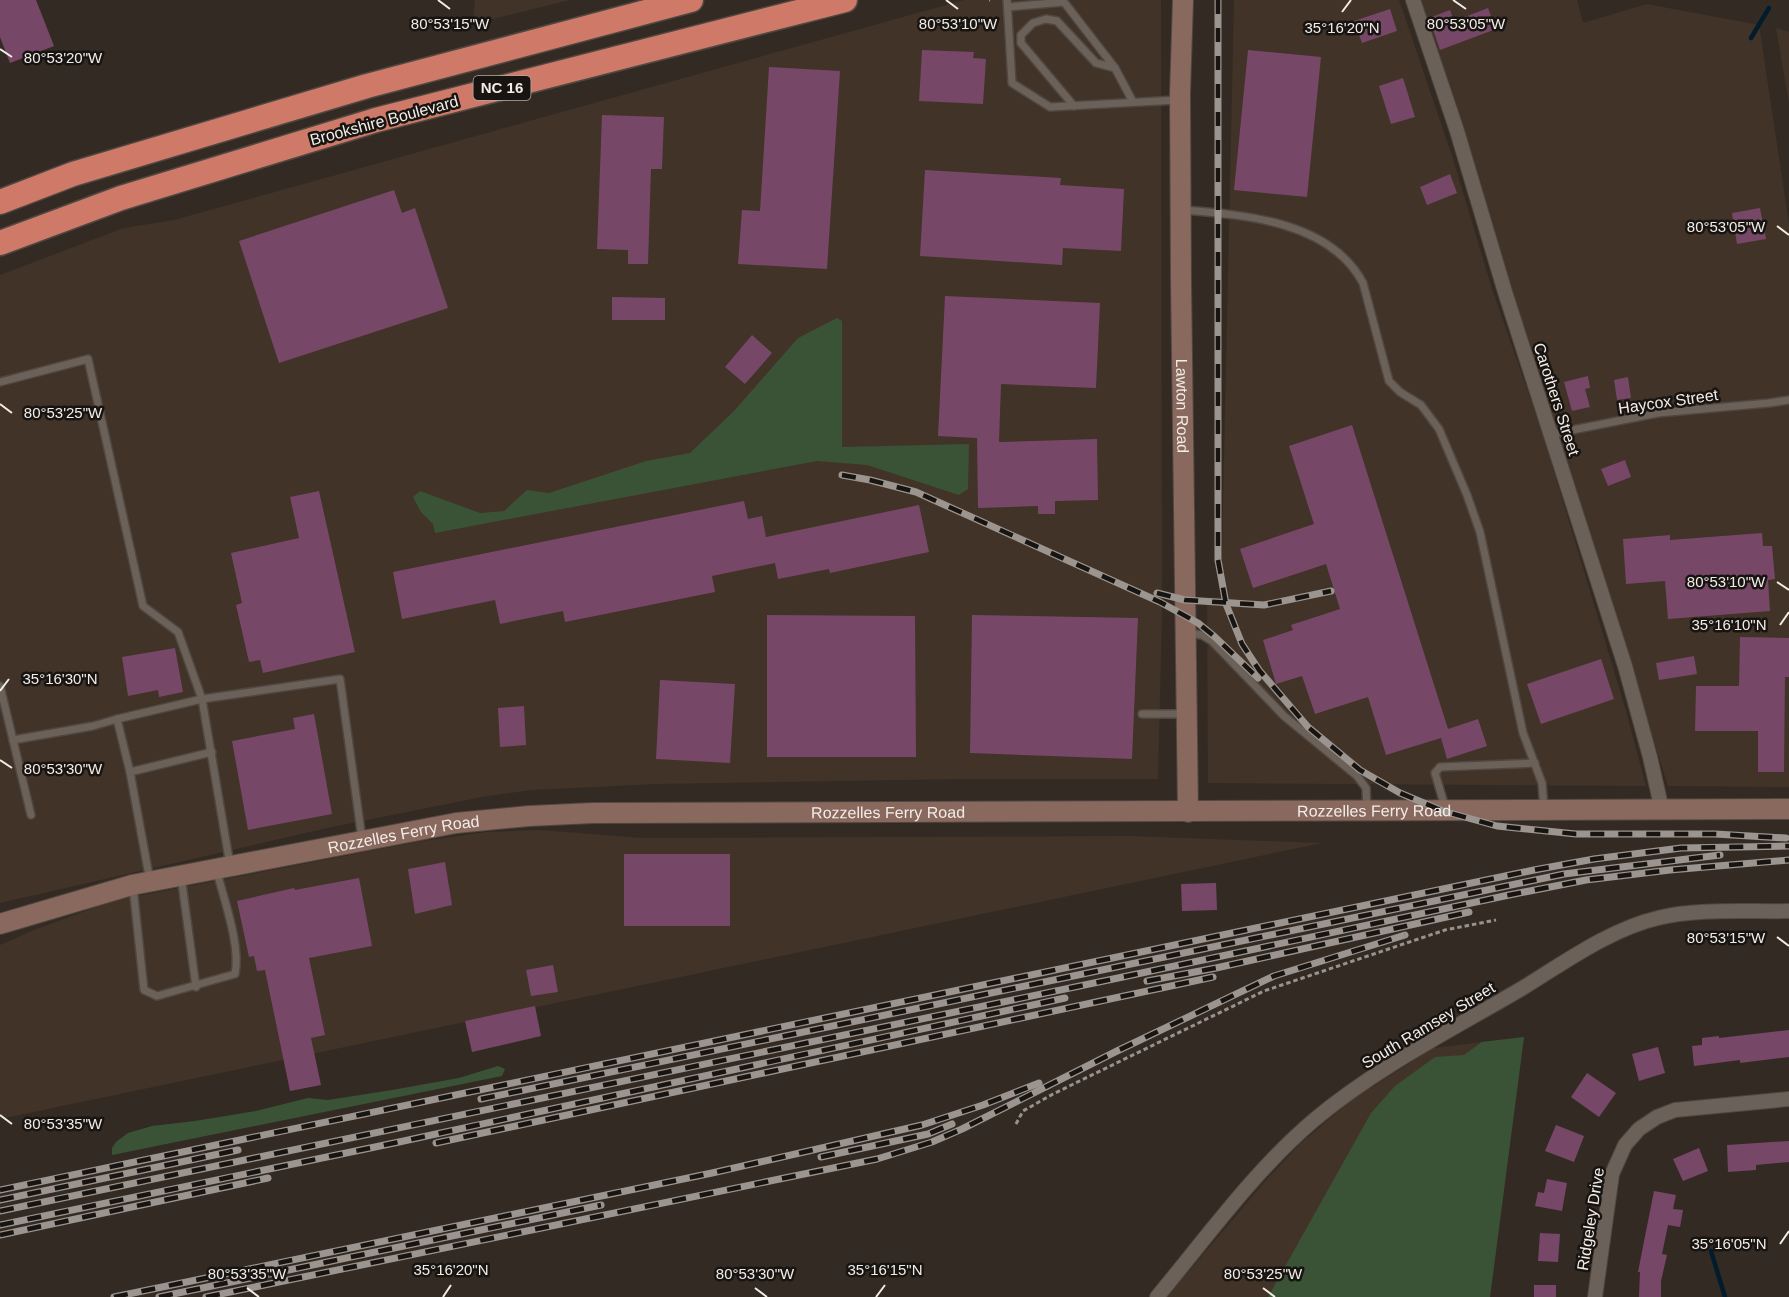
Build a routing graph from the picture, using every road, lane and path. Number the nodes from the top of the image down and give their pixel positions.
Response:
1 (691, 0) edge
2 (845, 0) edge
3 (1183, 0) edge
4 (1413, 0) edge
5 (1008, 4) edge
6 (1115, 68) junction
7 (1180, 100) junction
8 (1133, 102) junction
9 (1074, 106) junction
10 (73, 174) junction
11 (0, 202) edge
12 (1181, 210) junction
13 (83, 211) junction
14 (0, 243) edge
15 (0, 382) edge
16 (1789, 400) edge
17 (1552, 434) junction
18 (1185, 632) junction
19 (0, 686) edge
20 (202, 699) junction
21 (1142, 714) dead end
22 (1186, 714) junction
23 (117, 719) junction
24 (14, 740) junction
25 (212, 752) junction
26 (1535, 763) junction
27 (130, 772) junction
28 (1789, 809) edge
29 (1662, 810) junction
30 (1368, 811) junction
31 (1446, 811) junction
32 (1544, 811) junction
33 (1188, 812) junction
34 (31, 815) dead end
35 (362, 842) junction
36 (223, 868) junction
37 (181, 876) junction
38 (142, 883) junction
39 (1789, 911) edge
40 (1496, 920) dead end
41 (0, 924) edge
42 (196, 987) junction
43 (1789, 1099) edge
44 (1016, 1124) dead end
45 (1157, 1297) edge
46 (1595, 1297) edge

1 - 10 highway, NC 16
2 - 13 highway, Brookshire Boulevard / NC 16
3 - 7 street, Lawton Road
4 - 17 street, Carothers Street
5 - 6 lane
5 - 9 lane
6 - 8 lane
6 - 9 lane
7 - 8 lane
7 - 12 street, Lawton Road
8 - 9 lane
10 - 11 highway, NC 16
10 - 13 highway
12 - 18 street, Lawton Road
12 - 26 lane
13 - 14 highway, Brookshire Boulevard / NC 16
15 - 20 lane
16 - 17 lane, Haycox Street
17 - 29 street, Carothers Street
18 - 22 street, Lawton Road
18 - 30 lane
19 - 24 lane
20 - 23 lane
20 - 25 lane
20 - 35 lane
21 - 22 lane
22 - 33 street, Lawton Road
23 - 24 lane
23 - 27 lane
24 - 34 lane
25 - 27 lane
25 - 36 lane
26 - 31 lane
26 - 32 lane
27 - 38 lane
28 - 29 street, Rozzelles Ferry Road
29 - 32 street, Rozzelles Ferry Road
30 - 31 street, Rozzelles Ferry Road
30 - 33 street, Rozzelles Ferry Road
31 - 32 street, Rozzelles Ferry Road
33 - 35 street, Rozzelles Ferry Road
35 - 36 street, Rozzelles Ferry Road
36 - 37 street, Rozzelles Ferry Road
36 - 42 lane
37 - 38 street, Rozzelles Ferry Road
37 - 42 lane
38 - 41 street, Rozzelles Ferry Road
38 - 42 lane
39 - 45 street, South Ramsey Street
40 - 44 path
43 - 46 street, Ridgeley Drive

